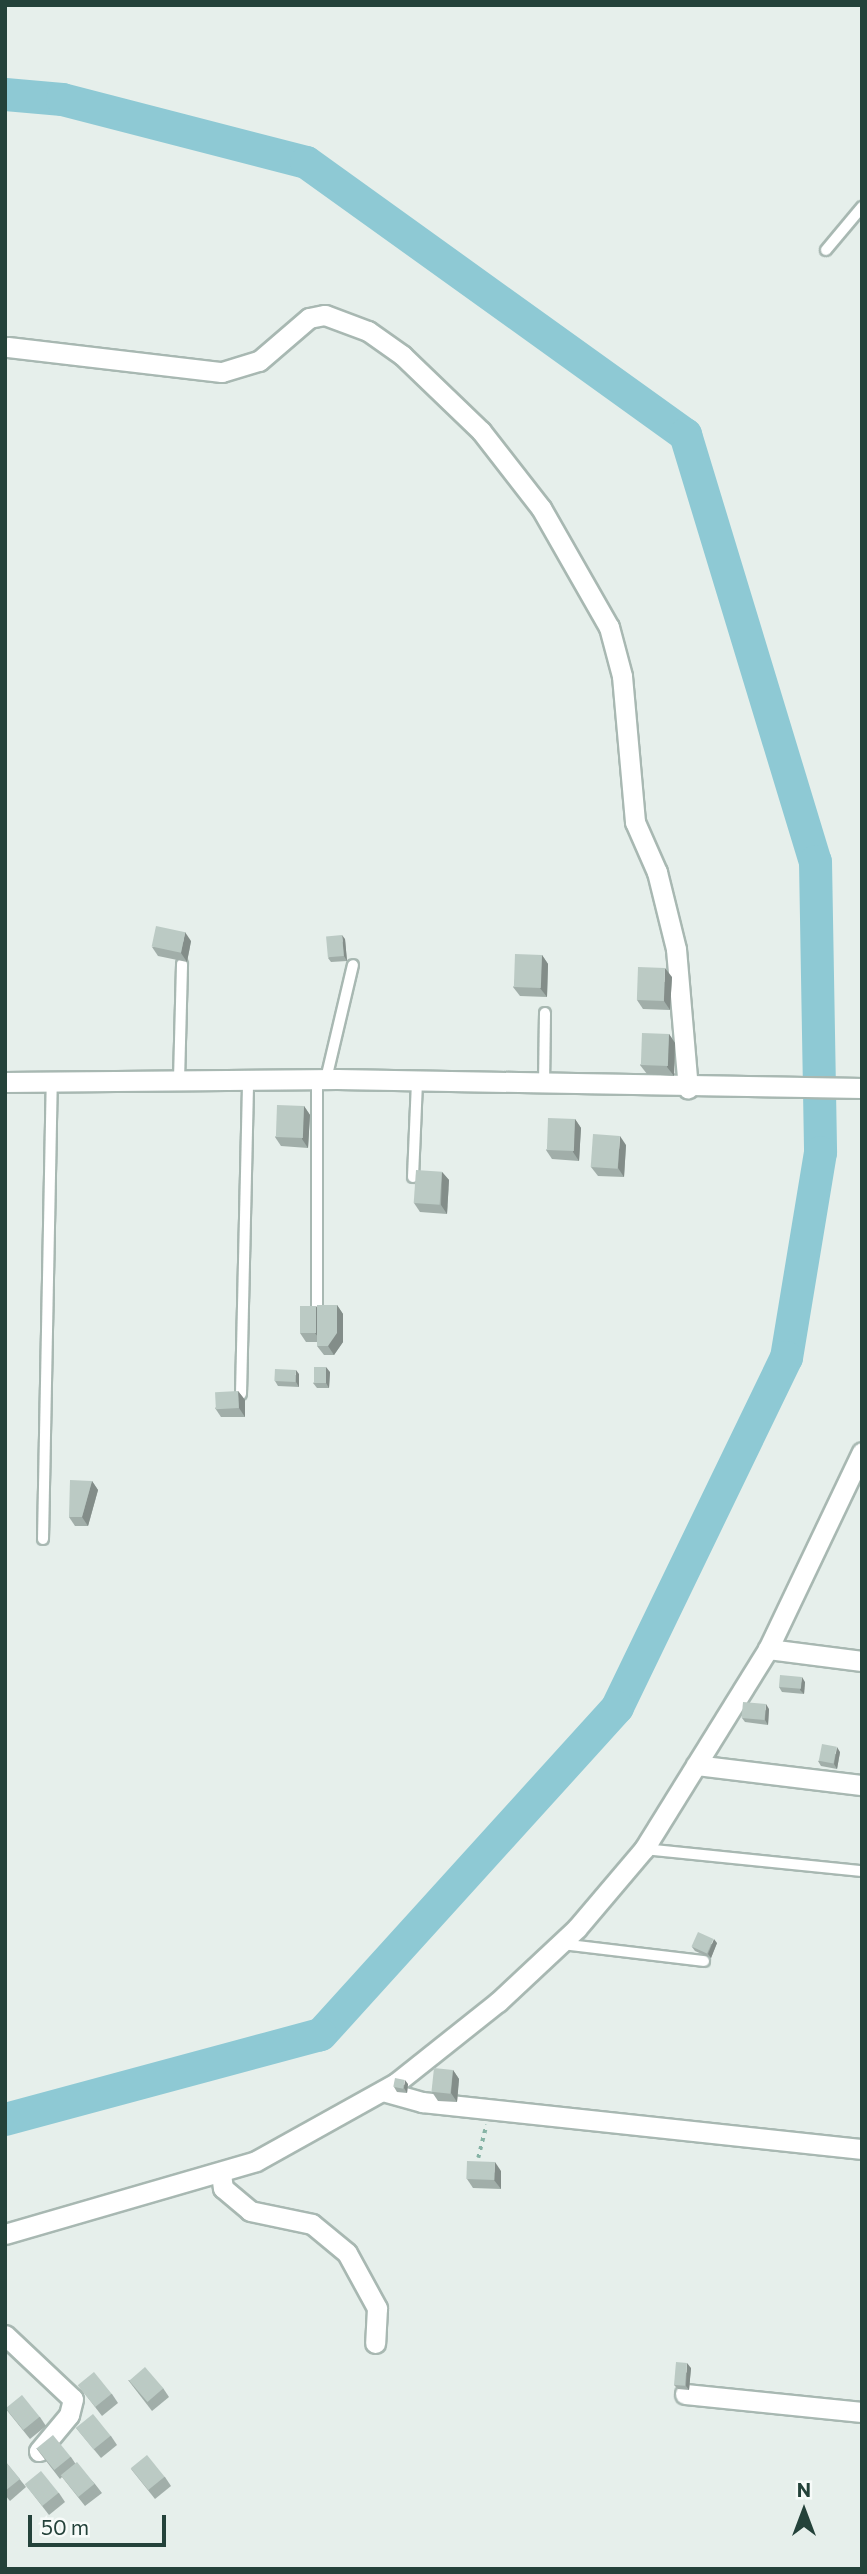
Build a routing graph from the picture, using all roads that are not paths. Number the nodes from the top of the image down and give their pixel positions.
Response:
1 (862, 207) edge
2 (826, 250) dead end
3 (8, 347) dead end
4 (181, 964) edge
5 (353, 964) dead end
6 (545, 1013) dead end
7 (322, 1079) junction
8 (178, 1080) junction
9 (248, 1080) junction
10 (417, 1081) junction
11 (5, 1082) edge
12 (52, 1082) junction
13 (544, 1085) junction
14 (688, 1088) junction
15 (862, 1088) edge
16 (413, 1177) edge
17 (317, 1309) edge
18 (241, 1394) edge
19 (862, 1451) edge
20 (43, 1539) dead end
21 (768, 1649) junction
22 (862, 1661) edge
23 (696, 1765) junction
24 (862, 1786) edge
25 (644, 1849) junction
26 (862, 1871) edge
27 (560, 1944) junction
28 (704, 1961) dead end
29 (383, 2091) junction
30 (862, 2148) edge
31 (221, 2174) junction
32 (5, 2234) edge
33 (5, 2334) edge
34 (375, 2343) dead end
35 (685, 2394) dead end
36 (862, 2412) edge
37 (39, 2451) edge

1 - 2 lane
3 - 14 street
4 - 8 lane
5 - 7 lane
6 - 13 lane
7 - 9 street
7 - 10 street
7 - 17 lane
8 - 9 street
8 - 12 street
9 - 18 lane
10 - 13 street
10 - 16 lane
11 - 12 street
12 - 20 lane
13 - 14 street
14 - 15 street
19 - 21 street
21 - 22 street
21 - 23 street
23 - 24 street
23 - 25 street
25 - 26 lane
25 - 27 street
27 - 28 lane
27 - 29 street
29 - 30 street
29 - 31 street
31 - 32 street
31 - 34 street
33 - 37 street
35 - 36 street

